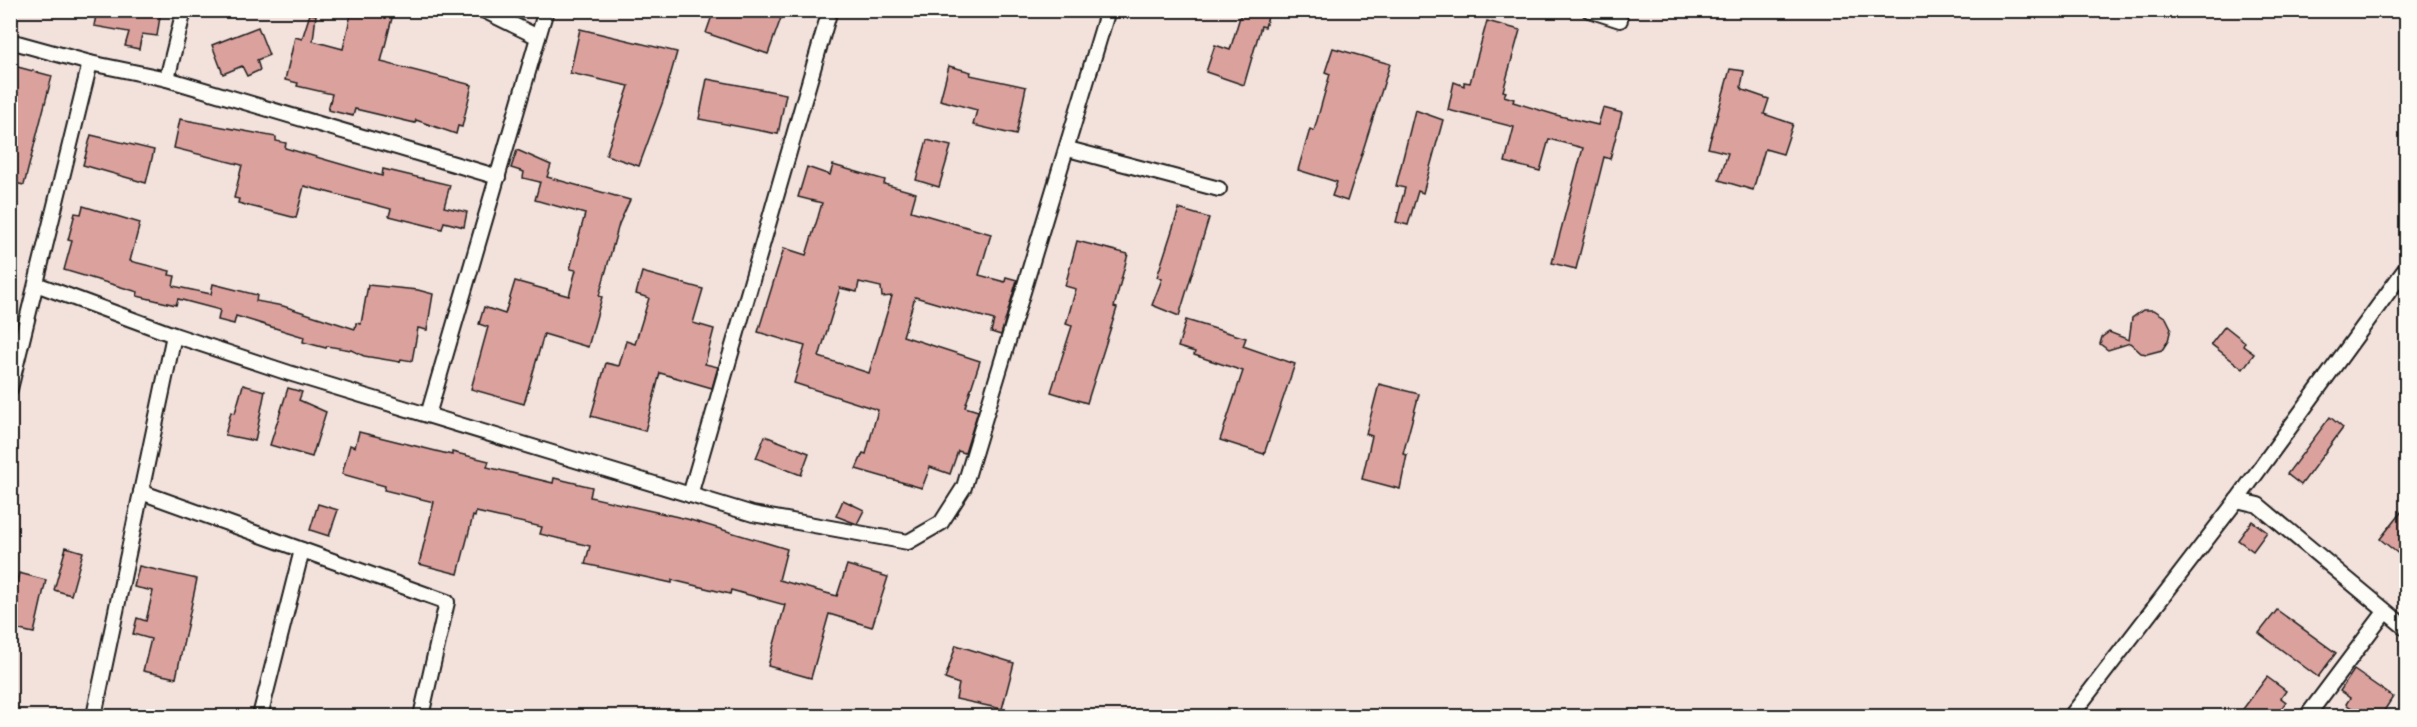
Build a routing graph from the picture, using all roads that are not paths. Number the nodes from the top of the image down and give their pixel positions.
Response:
1 (184, 10) edge
2 (483, 10) edge
3 (546, 10) edge
4 (830, 10) edge
5 (1108, 10) edge
6 (1589, 10) edge
7 (1620, 20) dead end
8 (538, 37) junction
9 (10, 41) edge
10 (90, 63) junction
11 (167, 79) junction
12 (1068, 149) junction
13 (498, 177) junction
14 (1219, 189) dead end
15 (2406, 268) edge
16 (36, 284) junction
17 (174, 335) junction
18 (10, 389) edge
19 (428, 415) junction
20 (141, 492) junction
21 (690, 495) junction
22 (2237, 500) junction
23 (302, 550) junction
24 (2385, 612) junction
25 (2406, 628) edge
26 (94, 717) edge
27 (260, 717) edge
28 (421, 717) edge
29 (2070, 717) edge
30 (2307, 717) edge

1 - 11 street
2 - 8 street
3 - 8 street
4 - 21 street
5 - 12 street
6 - 7 street
8 - 13 street
9 - 10 street
10 - 11 street
10 - 16 street
11 - 13 street
12 - 14 street
12 - 21 street
13 - 19 street
15 - 22 street
16 - 17 street
16 - 18 street
17 - 19 street
17 - 20 street
19 - 21 street
20 - 23 street
20 - 26 street
22 - 24 street
22 - 29 street
23 - 27 street
23 - 28 street
24 - 25 street
24 - 30 street

